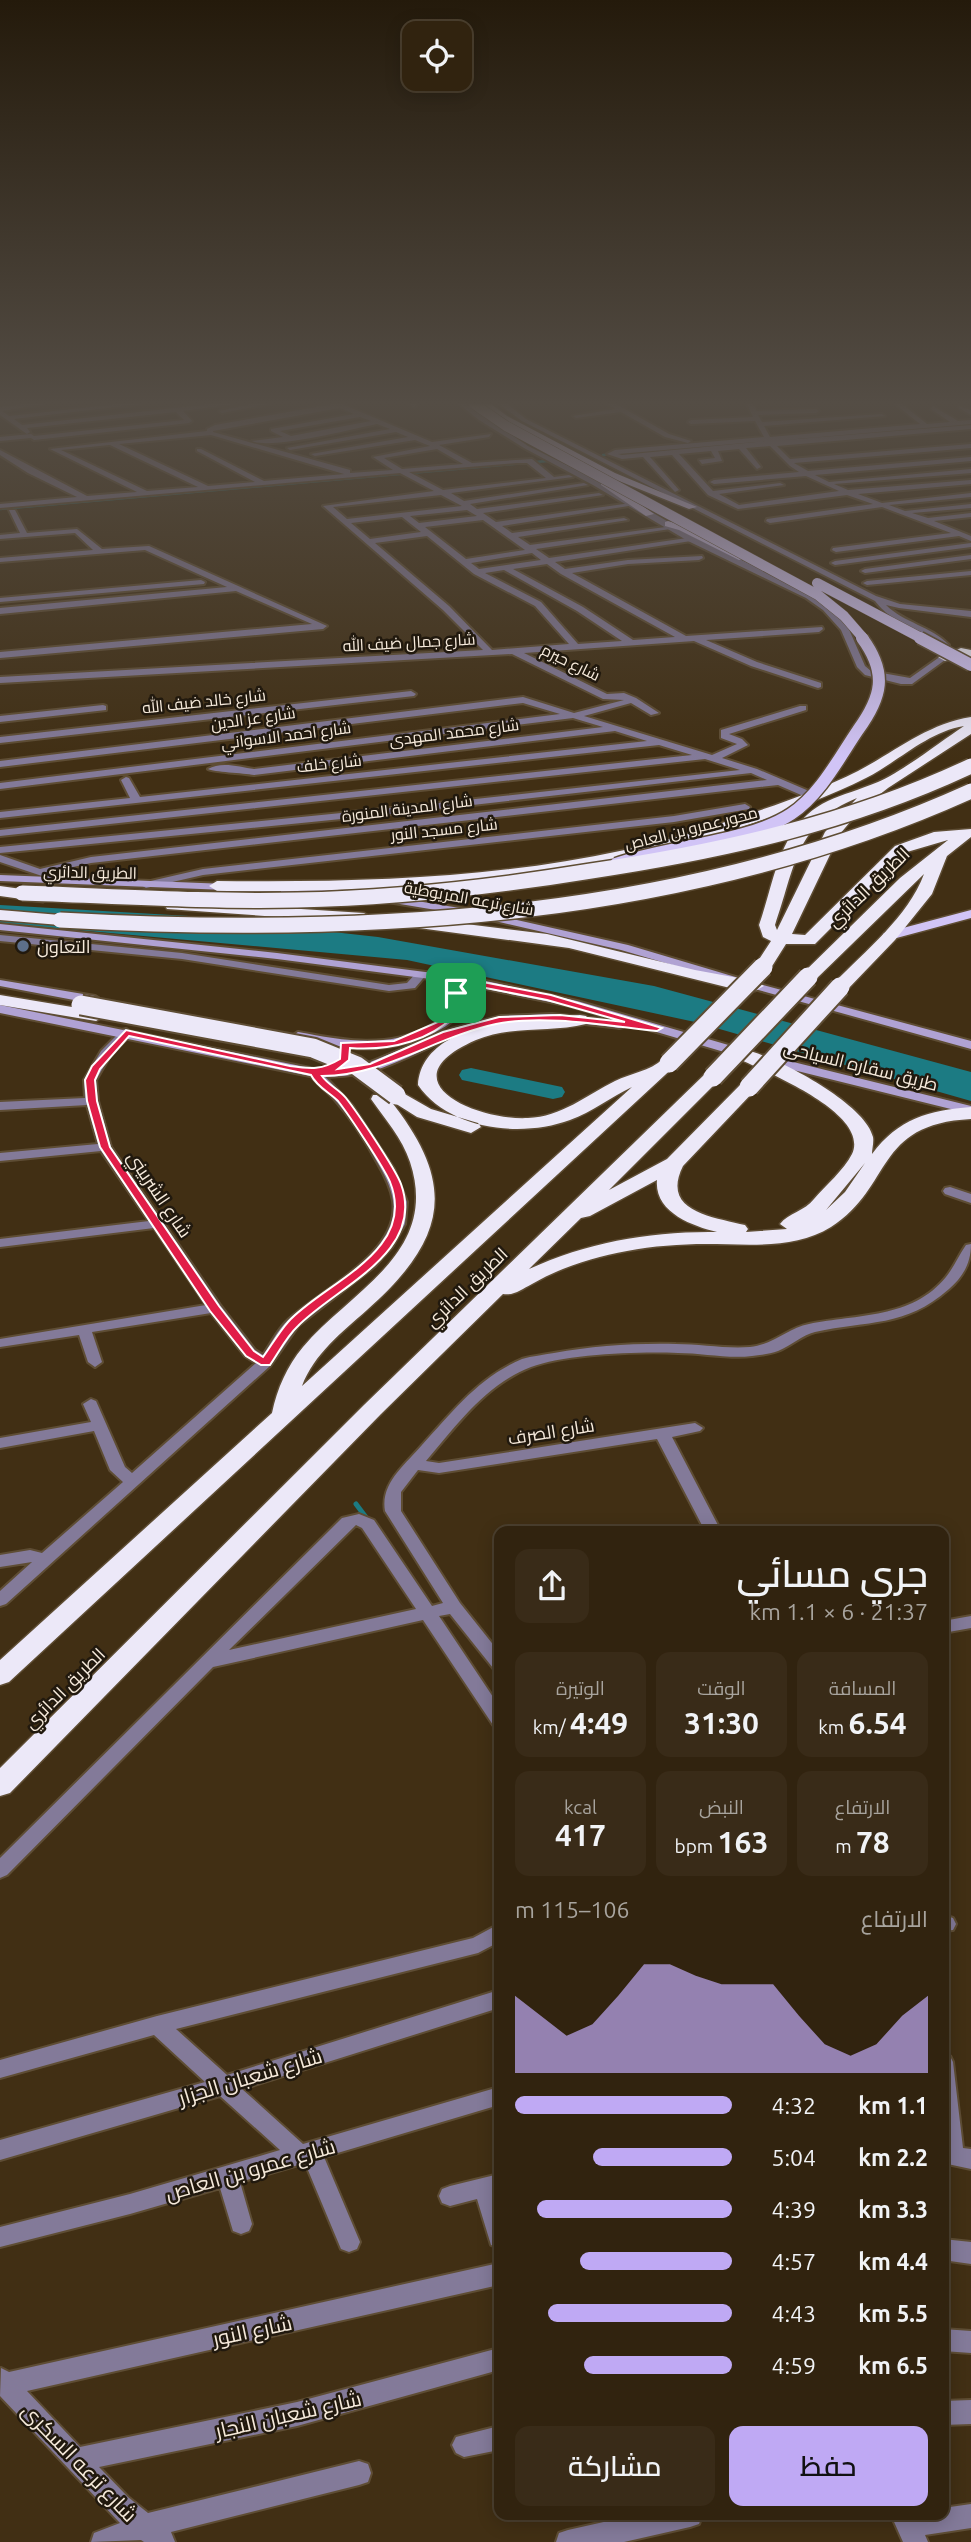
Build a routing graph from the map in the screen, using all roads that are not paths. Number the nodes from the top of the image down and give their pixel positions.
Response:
1 (18, 523) edge
2 (349, 523) edge
3 (412, 523) edge
4 (426, 523) edge
5 (489, 523) edge
6 (508, 523) edge
7 (605, 523) edge
8 (664, 523) edge
9 (686, 523) edge
10 (702, 523) edge
11 (723, 523) edge
12 (933, 523) edge
13 (492, 525) junction
14 (971, 525) edge
15 (416, 526) junction
16 (670, 526) junction
17 (948, 528) junction
18 (971, 533) edge
19 (427, 534) junction
20 (961, 534) junction
21 (25, 535) junction
22 (510, 536) junction
23 (3, 537) edge
24 (691, 539) junction
25 (971, 539) edge
26 (372, 541) junction
27 (14, 544) dead end
28 (971, 545) edge
29 (530, 550) junction
30 (836, 550) dead end
31 (22, 551) dead end
32 (99, 551) junction
33 (584, 555) junction
34 (971, 557) edge
35 (29, 558) junction
36 (699, 558) dead end
37 (0, 560) edge
38 (545, 560) junction
39 (464, 562) junction
40 (835, 563) dead end
41 (762, 564) junction
42 (602, 566) junction
43 (504, 567) junction
44 (865, 570) dead end
45 (477, 572) junction
46 (564, 572) junction
47 (971, 573) edge
48 (222, 580) junction
49 (971, 580) edge
50 (867, 583) dead end
51 (240, 588) junction
52 (879, 590) dead end
53 (0, 600) edge
54 (878, 601) junction
55 (0, 611) edge
56 (971, 614) edge
57 (819, 629) dead end
58 (689, 638) junction
59 (630, 642) junction
60 (575, 646) junction
61 (513, 651) junction
62 (490, 652) junction
63 (971, 654) edge
64 (0, 655) edge
65 (944, 657) junction
66 (971, 665) edge
67 (0, 680) edge
68 (818, 685) dead end
69 (411, 694) dead end
70 (633, 700) junction
71 (103, 708) dead end
72 (803, 708) dead end
73 (654, 713) dead end
74 (577, 715) junction
75 (0, 719) edge
76 (971, 721) edge
77 (317, 724) junction
78 (971, 728) edge
79 (620, 729) junction
80 (0, 740) edge
81 (205, 741) junction
82 (662, 742) junction
83 (333, 745) junction
84 (711, 757) junction
85 (218, 760) junction
86 (0, 764) edge
87 (971, 766) edge
88 (754, 771) junction
89 (126, 780) junction
90 (779, 782) junction
91 (266, 785) junction
92 (883, 785) junction
93 (0, 786) edge
94 (400, 790) junction
95 (971, 791) edge
96 (0, 796) edge
97 (812, 796) junction
98 (162, 797) junction
99 (136, 799) junction
100 (278, 803) junction
101 (745, 807) dead end
102 (411, 809) junction
103 (0, 815) edge
104 (171, 815) junction
105 (969, 832) edge
106 (0, 833) edge
107 (0, 850) edge
108 (941, 851) junction
109 (0, 858) edge
110 (603, 870) junction
111 (39, 872) junction
112 (0, 878) edge
113 (71, 881) junction
114 (146, 885) junction
115 (217, 886) junction
116 (0, 891) edge
117 (22, 893) junction
118 (0, 915) edge
119 (971, 915) edge
120 (0, 927) edge
121 (50, 931) junction
122 (19, 934) junction
123 (889, 936) junction
124 (0, 937) edge
125 (781, 939) junction
126 (41, 941) junction
127 (421, 974) junction
128 (441, 976) junction
129 (0, 983) edge
130 (755, 986) junction
131 (0, 991) edge
132 (0, 1000) edge
133 (0, 1009) edge
134 (88, 1011) junction
135 (580, 1020) junction
136 (657, 1028) junction
137 (126, 1033) junction
138 (344, 1045) junction
139 (971, 1045) edge
140 (743, 1054) junction
141 (664, 1067) junction
142 (315, 1073) junction
143 (388, 1097) junction
144 (92, 1101) junction
145 (0, 1106) edge
146 (971, 1112) edge
147 (565, 1117) junction
148 (105, 1147) junction
149 (0, 1157) edge
150 (674, 1163) junction
151 (950, 1191) dead end
152 (971, 1199) edge
153 (566, 1221) junction
154 (157, 1224) junction
155 (0, 1243) edge
156 (971, 1248) edge
157 (478, 1307) junction
158 (215, 1308) junction
159 (84, 1329) junction
160 (0, 1343) edge
161 (95, 1362) dead end
162 (265, 1363) junction
163 (91, 1404) dead end
164 (283, 1413) junction
165 (100, 1425) junction
166 (695, 1428) dead end
167 (662, 1433) junction
168 (0, 1443) edge
169 (414, 1464) junction
170 (131, 1480) junction
171 (710, 1526) edge
172 (44, 1559) junction
173 (0, 1561) edge
174 (0, 1600) edge
175 (454, 1607) junction
176 (428, 1614) junction
177 (971, 1622) edge
178 (949, 1627) edge
179 (494, 1658) edge
180 (210, 1661) junction
181 (0, 1675) edge
182 (494, 1713) edge
183 (0, 1784) edge
184 (0, 1870) edge
185 (494, 1935) edge
186 (494, 2001) edge
187 (157, 2025) junction
188 (0, 2069) edge
189 (223, 2086) junction
190 (494, 2097) edge
191 (949, 2105) edge
192 (0, 2150) edge
193 (305, 2153) junction
194 (956, 2156) edge
195 (228, 2176) junction
196 (492, 2185) edge
197 (450, 2196) dead end
198 (241, 2224) dead end
199 (0, 2237) edge
200 (349, 2242) dead end
201 (949, 2250) edge
202 (971, 2253) edge
203 (494, 2275) edge
204 (949, 2340) edge
205 (971, 2342) edge
206 (494, 2360) edge
207 (3, 2381) edge
208 (971, 2412) edge
209 (949, 2413) edge
210 (494, 2439) edge
211 (464, 2445) dead end
212 (76, 2460) junction
213 (359, 2473) dead end
214 (971, 2516) edge
215 (673, 2520) edge
216 (948, 2520) edge
217 (949, 2520) edge
218 (909, 2527) edge
219 (153, 2535) edge
220 (616, 2537) edge
221 (103, 2542) edge
222 (568, 2542) edge

1 - 21 street
2 - 26 street
3 - 15 street
4 - 15 street
5 - 13 street
6 - 13 street
7 - 22 street
8 - 16 street
9 - 41 main road, محور عمرو بن العاص, bridge
10 - 66 main road, bridge
11 - 54 street
12 - 17 street
13 - 22 street
14 - 17 street
15 - 19 street
16 - 24 street
16 - 29 street
16 - 41 main road, bridge
17 - 20 street
18 - 20 street
19 - 26 street
19 - 39 street
20 - 25 street
20 - 30 street
21 - 23 street
21 - 32 street
22 - 29 street
23 - 27 street
24 - 33 street
24 - 65 street
26 - 62 street
28 - 40 street
29 - 38 street
29 - 39 street
31 - 35 street
32 - 35 street
32 - 48 street
33 - 38 street
33 - 42 street
34 - 44 street
35 - 37 street
36 - 42 street
38 - 43 street
38 - 46 street
39 - 45 street
41 - 110 main road, محور عمرو بن العاص, bridge
42 - 46 street
43 - 45 street
43 - 59 street
45 - 60 street
46 - 58 street
47 - 50 street
48 - 51 street
48 - 53 street
49 - 52 street
51 - 55 street
51 - 64 street
54 - 56 street
54 - 65 street
57 - 58 street, شارع جمال ضيف الله
58 - 59 street, شارع جمال ضيف الله
58 - 68 street
59 - 60 street, شارع جمال ضيف الله
60 - 61 street, شارع جمال ضيف الله
61 - 62 street, شارع جمال ضيف الله
61 - 70 street, شارع حيرم
62 - 67 street, شارع جمال ضيف الله
63 - 65 highway
69 - 80 street, شارع خالد ضيف الله
70 - 73 street, شارع حيرم
70 - 74 street, شارع احمد الاسواني
71 - 75 street
72 - 84 street
74 - 77 street, شارع عز الدين
74 - 79 street, شارع عز الدين
74 - 83 street, شارع احمد الاسواني
76 - 97 highway
77 - 81 street, شارع عز الدين
77 - 83 street
78 - 92 highway, الطريق الدائري
79 - 82 street, شارع عز الدين
79 - 89 street, شارع محمد المهدى
81 - 85 street
81 - 86 street, شارع عز الدين
82 - 84 street, شارع عز الدين
82 - 91 street, شارع خلف
83 - 85 street, شارع احمد الاسواني
84 - 88 street, شارع عز الدين
84 - 94 street
85 - 93 street, شارع احمد الاسواني
87 - 110 highway, الطريق الدائري, bridge
88 - 90 street, شارع عز الدين
88 - 102 street
89 - 96 street, شارع محمد المهدى
89 - 99 street
90 - 97 street, شارع عز الدين
90 - 111 street, شارع المدينة المنورة
91 - 98 street, شارع خلف
91 - 100 street
92 - 125 highway, الطريق الدائري
92 - 125 highway
94 - 100 street
94 - 102 street
95 - 118 highway, الطريق الدائري, bridge
97 - 115 highway
98 - 99 street, شارع خلف
98 - 104 street
99 - 103 street, شارع خلف
100 - 104 street
101 - 114 street, شارع مسجد النور
102 - 107 street
104 - 106 street
105 - 108 highway, الطريق الدائري
105 - 125 highway
108 - 123 highway
108 - 153 highway, الطريق الدائري, bridge
109 - 111 street
110 - 117 highway, الطريق الدائري, bridge
111 - 113 street
112 - 113 main road, شارع ترعه المريوطية
113 - 114 main road, شارع ترعه المريوطية
114 - 115 main road, شارع ترعه المريوطية
115 - 130 main road, شارع ترعه المريوطية
116 - 117 highway, الطريق الدائري
117 - 130 highway, bridge
119 - 123 main road
120 - 122 main road
121 - 122 main road
121 - 126 main road
121 - 127 main road
122 - 124 street
122 - 126 street
123 - 150 highway, bridge
125 - 141 highway, الطريق الدائري, bridge
126 - 127 street
127 - 128 main road
128 - 136 main road
128 - 138 main road
129 - 138 main road
130 - 139 main road, شارع ترعه المريوطية
131 - 134 highway
132 - 134 highway
133 - 137 main road
134 - 143 highway
135 - 136 main road
135 - 142 main road
135 - 147 highway
136 - 140 main road
137 - 142 main road
137 - 144 street, شارع الشربيني
138 - 142 main road
140 - 146 main road, طريق سقاره السياحى
140 - 150 highway
141 - 147 highway
141 - 164 highway, الطريق الدائري
142 - 162 street
143 - 147 highway
143 - 164 highway
144 - 145 street
144 - 148 street, شارع الشربيني
146 - 157 highway
148 - 149 street
148 - 154 street, شارع الشربيني
150 - 153 highway
151 - 152 street
153 - 157 highway, الطريق الدائري
154 - 155 street
154 - 158 street, شارع الشربيني
156 - 169 street
157 - 183 highway, الطريق الدائري
158 - 159 street
158 - 162 street, شارع الشربيني
159 - 160 street
159 - 161 street
162 - 170 street
163 - 165 street
164 - 181 highway, الطريق الدائري
165 - 168 street
165 - 170 street
166 - 167 street, شارع الصرف
167 - 169 street, شارع الصرف
167 - 171 street
169 - 175 street
170 - 172 street
172 - 173 street
172 - 174 street
175 - 176 street
175 - 179 street
176 - 180 street
176 - 180 street
176 - 182 street
177 - 178 street
180 - 184 street
185 - 187 street
186 - 189 street, شارع شعبان الجزار
187 - 188 street
187 - 189 street
189 - 192 street, شارع شعبان الجزار
189 - 193 street
190 - 193 street, شارع عمرو بن العاص
191 - 194 street
193 - 195 street, شارع عمرو بن العاص
193 - 200 street
195 - 198 street
195 - 199 street, شارع عمرو بن العاص
196 - 197 street
201 - 202 street
203 - 207 street, شارع النور
204 - 205 street
206 - 212 street, شارع شعبان النجار
207 - 212 street, شارع ترعه السكرى
208 - 209 street
210 - 211 street
212 - 219 street, شارع ترعه السكرى
213 - 219 street
214 - 217 street
215 - 220 street
216 - 218 street
219 - 221 street
220 - 222 street

